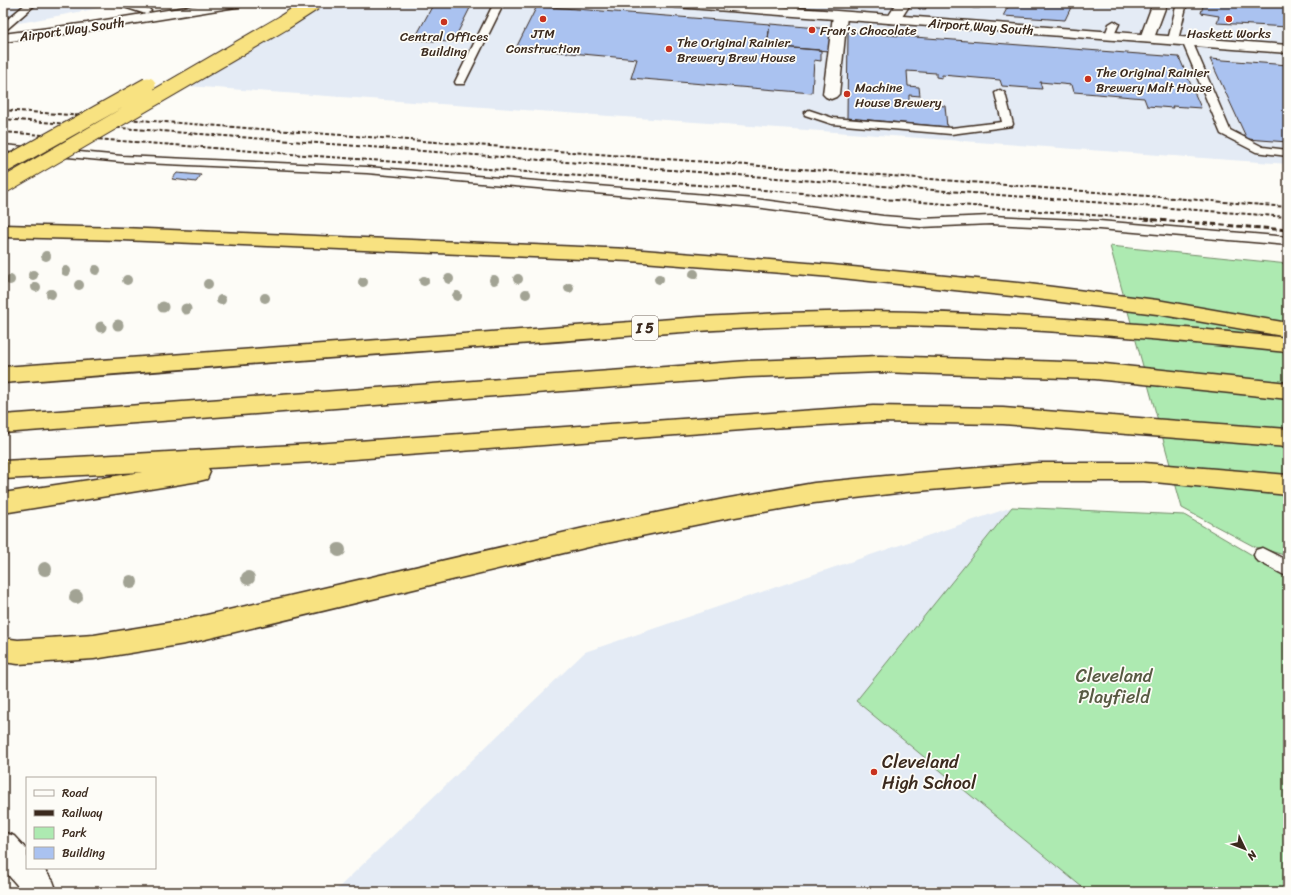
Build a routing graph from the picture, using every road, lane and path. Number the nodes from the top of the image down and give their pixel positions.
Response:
1 (32, 3) edge
2 (121, 3) edge
3 (176, 3) edge
4 (236, 3) edge
5 (301, 3) edge
6 (314, 3) edge
7 (677, 3) edge
8 (904, 3) edge
9 (1160, 3) edge
10 (1182, 3) edge
11 (497, 7) dead end
12 (146, 11) junction
13 (840, 16) junction
14 (893, 20) junction
15 (87, 27) junction
16 (3, 28) edge
17 (3, 38) edge
18 (1147, 38) junction
19 (1173, 40) junction
20 (1187, 41) junction
21 (1288, 49) edge
22 (177, 68) dead end
23 (163, 76) dead end
24 (460, 82) dead end
25 (1000, 93) dead end
26 (831, 94) dead end
27 (809, 113) dead end
28 (3, 148) edge
29 (1288, 153) edge
30 (3, 166) edge
31 (3, 186) edge
32 (3, 232) edge
33 (1288, 241) edge
34 (1288, 330) edge
35 (1288, 345) edge
36 (3, 375) edge
37 (1288, 391) edge
38 (3, 424) edge
39 (1288, 438) edge
40 (314, 453) junction
41 (3, 470) edge
42 (1288, 485) edge
43 (3, 503) edge
44 (1262, 555) dead end
45 (1288, 570) edge
46 (3, 650) edge
47 (3, 847) edge
48 (42, 892) edge

1 - 16 lane
2 - 12 lane
3 - 12 main road
4 - 15 main road, Airport Way South
5 - 22 highway
6 - 31 highway, bridge
7 - 13 main road, Airport Way South
8 - 14 main road
9 - 18 main road
10 - 19 lane
11 - 24 lane
12 - 15 main road
13 - 14 main road, Airport Way South
13 - 26 main road
14 - 18 main road, Airport Way South
15 - 17 main road, Airport Way South
18 - 19 main road, Airport Way South
19 - 20 main road, Airport Way South
20 - 21 main road, Airport Way South
20 - 29 lane
23 - 30 highway, bridge
25 - 27 lane
28 - 33 lane
32 - 34 highway
35 - 36 highway, I 5
37 - 38 highway
39 - 40 highway
40 - 41 highway
40 - 43 highway
42 - 46 highway
44 - 45 lane
47 - 48 main road

